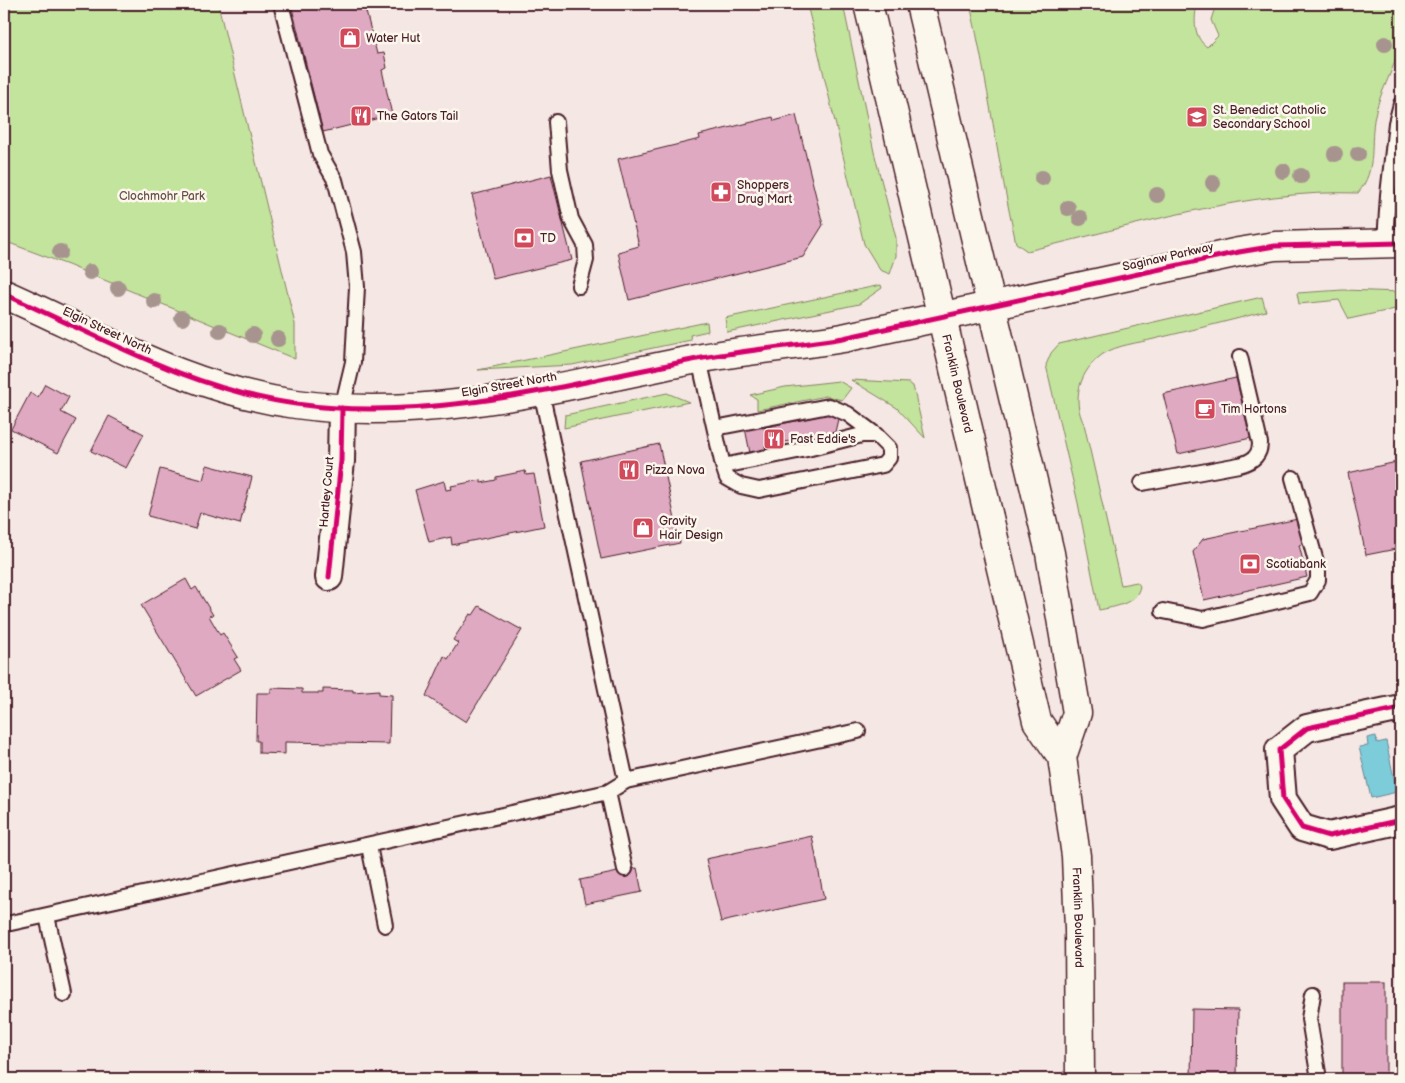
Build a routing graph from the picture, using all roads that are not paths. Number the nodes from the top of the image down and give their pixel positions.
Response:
1 (281, 4) edge
2 (868, 4) edge
3 (920, 4) edge
4 (1401, 104) edge
5 (556, 122) dead end
6 (1393, 243) edge
7 (579, 286) dead end
8 (4, 294) edge
9 (992, 306) junction
10 (943, 316) junction
11 (1240, 356) dead end
12 (699, 359) junction
13 (541, 391) junction
14 (342, 408) junction
15 (715, 428) junction
16 (876, 435) junction
17 (723, 466) junction
18 (1293, 478) dead end
19 (1142, 483) dead end
20 (329, 577) dead end
21 (1163, 611) dead end
22 (1401, 708) edge
23 (858, 731) dead end
24 (1062, 757) junction
25 (626, 781) junction
26 (608, 792) junction
27 (1401, 820) edge
28 (369, 846) junction
29 (625, 869) dead end
30 (47, 916) junction
31 (11, 923) dead end
32 (385, 925) dead end
33 (64, 994) dead end
34 (1313, 994) dead end
35 (1080, 1079) edge
36 (1319, 1079) edge

1 - 14 lane
2 - 10 main road, Franklin Boulevard
3 - 9 main road, Franklin Boulevard
4 - 6 lane
5 - 7 lane
6 - 9 main road, Saginaw Parkway
8 - 14 main road, Elgin Street North
9 - 10 main road, Saginaw Parkway
9 - 24 main road, Franklin Boulevard
10 - 12 main road, Elgin Street North
10 - 24 main road, Franklin Boulevard
11 - 19 lane
12 - 13 main road, Elgin Street North
12 - 15 lane
13 - 14 main road, Elgin Street North
13 - 25 lane
14 - 20 street, Hartley Court
15 - 16 lane
15 - 17 lane
16 - 17 lane
16 - 17 lane
18 - 21 lane
22 - 27 street
23 - 25 lane
24 - 35 main road, Franklin Boulevard
25 - 26 lane
26 - 28 lane
26 - 29 lane
28 - 30 lane
28 - 32 lane
30 - 31 lane
30 - 33 lane
34 - 36 lane

